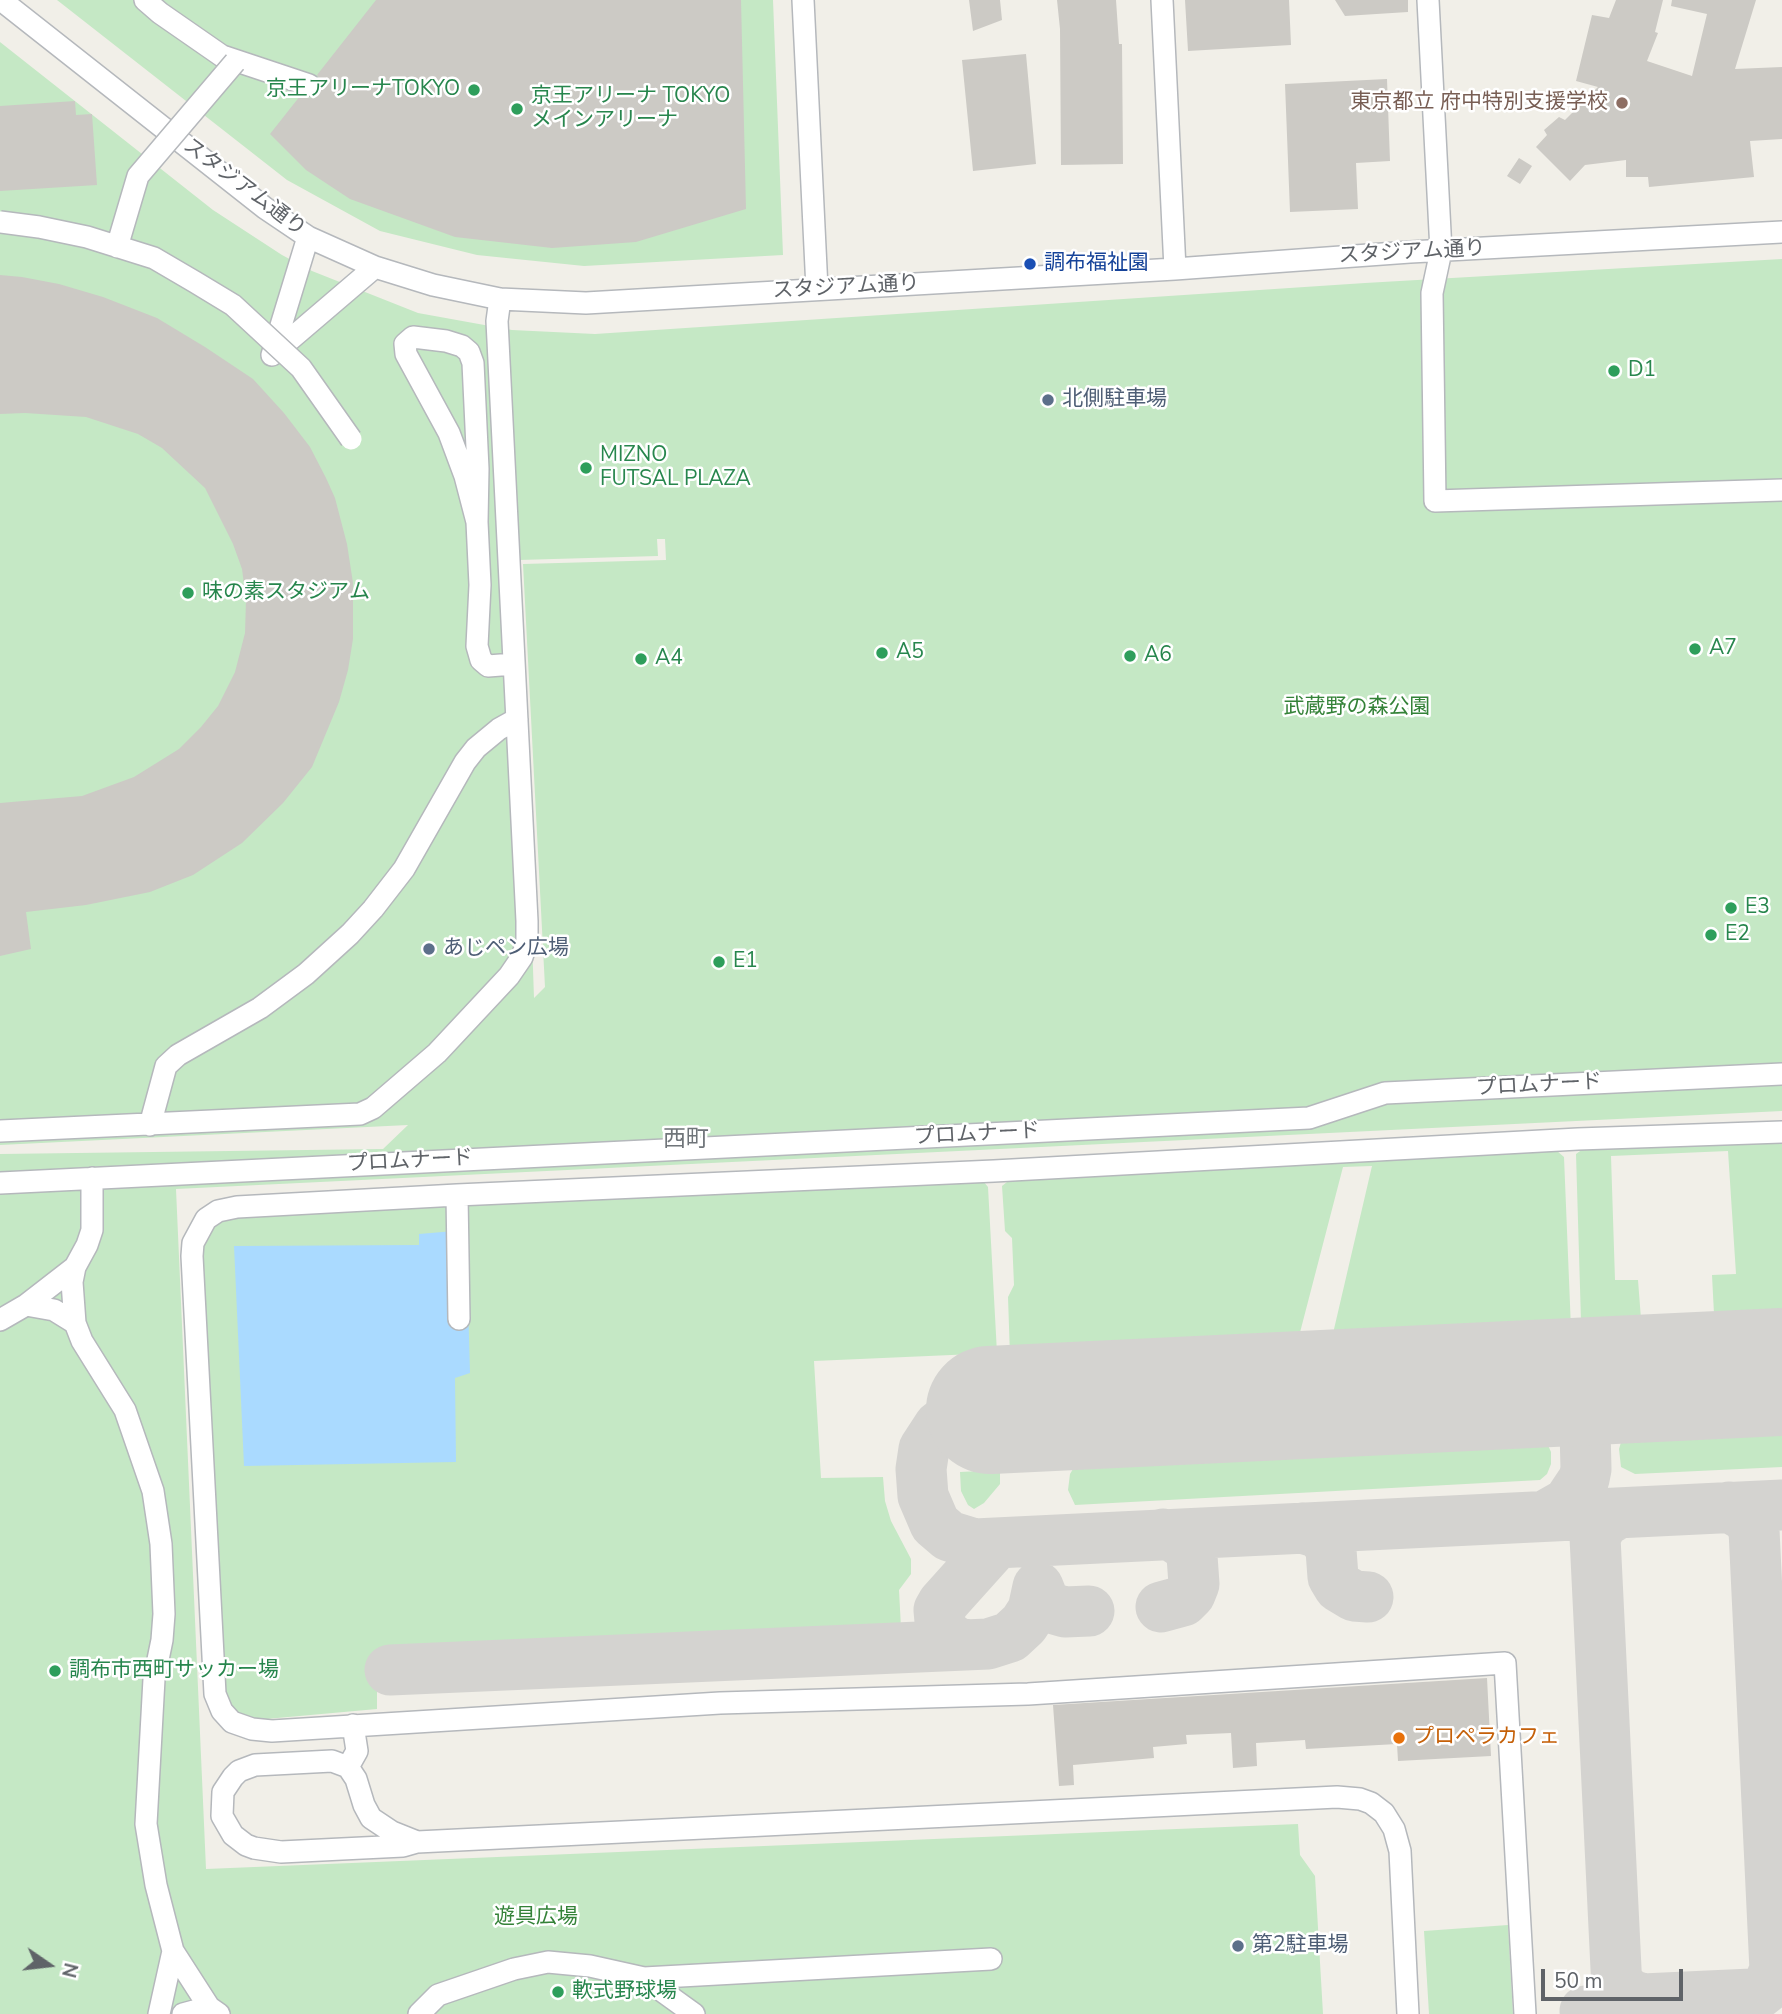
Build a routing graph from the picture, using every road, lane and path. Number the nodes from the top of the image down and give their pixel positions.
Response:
1 (1, 0) edge
2 (145, 0) edge
3 (803, 0) edge
4 (1162, 0) edge
5 (1428, 0) edge
6 (235, 62) junction
7 (309, 85) dead end
8 (0, 222) edge
9 (1782, 232) edge
10 (308, 237) junction
11 (117, 247) junction
12 (1441, 250) junction
13 (375, 267) junction
14 (1175, 269) junction
15 (817, 289) junction
16 (500, 299) junction
17 (351, 439) dead end
18 (1782, 490) edge
19 (477, 522) junction
20 (514, 664) junction
21 (517, 719) junction
22 (1782, 1074) edge
23 (150, 1125) junction
24 (0, 1131) edge
25 (1782, 1132) edge
26 (92, 1178) junction
27 (0, 1183) edge
28 (457, 1195) junction
29 (75, 1267) junction
30 (26, 1305) junction
31 (458, 1319) dead end
32 (0, 1320) edge
33 (75, 1323) junction
34 (353, 1725) junction
35 (348, 1767) junction
36 (417, 1842) junction
37 (173, 1951) junction
38 (991, 1959) dead end
39 (644, 1978) junction
40 (214, 2011) edge
41 (159, 2014) edge
42 (183, 2014) edge
43 (419, 2014) edge
44 (694, 2014) edge
45 (1408, 2014) edge
46 (1525, 2014) edge

1 - 10 street, スタジアム通り
2 - 6 street
3 - 15 street
4 - 14 street
5 - 12 street
6 - 7 street
6 - 11 street, bridge
8 - 11 street, bridge
9 - 12 street, スタジアム通り
10 - 13 street, スタジアム通り
10 - 13 street
11 - 17 street, bridge
12 - 14 street, スタジアム通り
12 - 18 street
13 - 16 street, スタジアム通り
14 - 15 street, スタジアム通り
15 - 16 street, スタジアム通り
16 - 20 street
19 - 19 street
19 - 20 street
20 - 21 street
21 - 23 street
21 - 23 street
22 - 26 street, プロムナード
23 - 24 street
25 - 28 street
26 - 27 street, プロムナード
26 - 29 street
28 - 31 street
28 - 34 street
29 - 30 street
29 - 33 street
30 - 32 street
30 - 33 street
33 - 37 street
34 - 35 street
34 - 46 street
35 - 36 street
35 - 36 street
36 - 45 street
37 - 40 street
37 - 41 street
38 - 39 street
39 - 43 street
39 - 44 street
40 - 42 street

